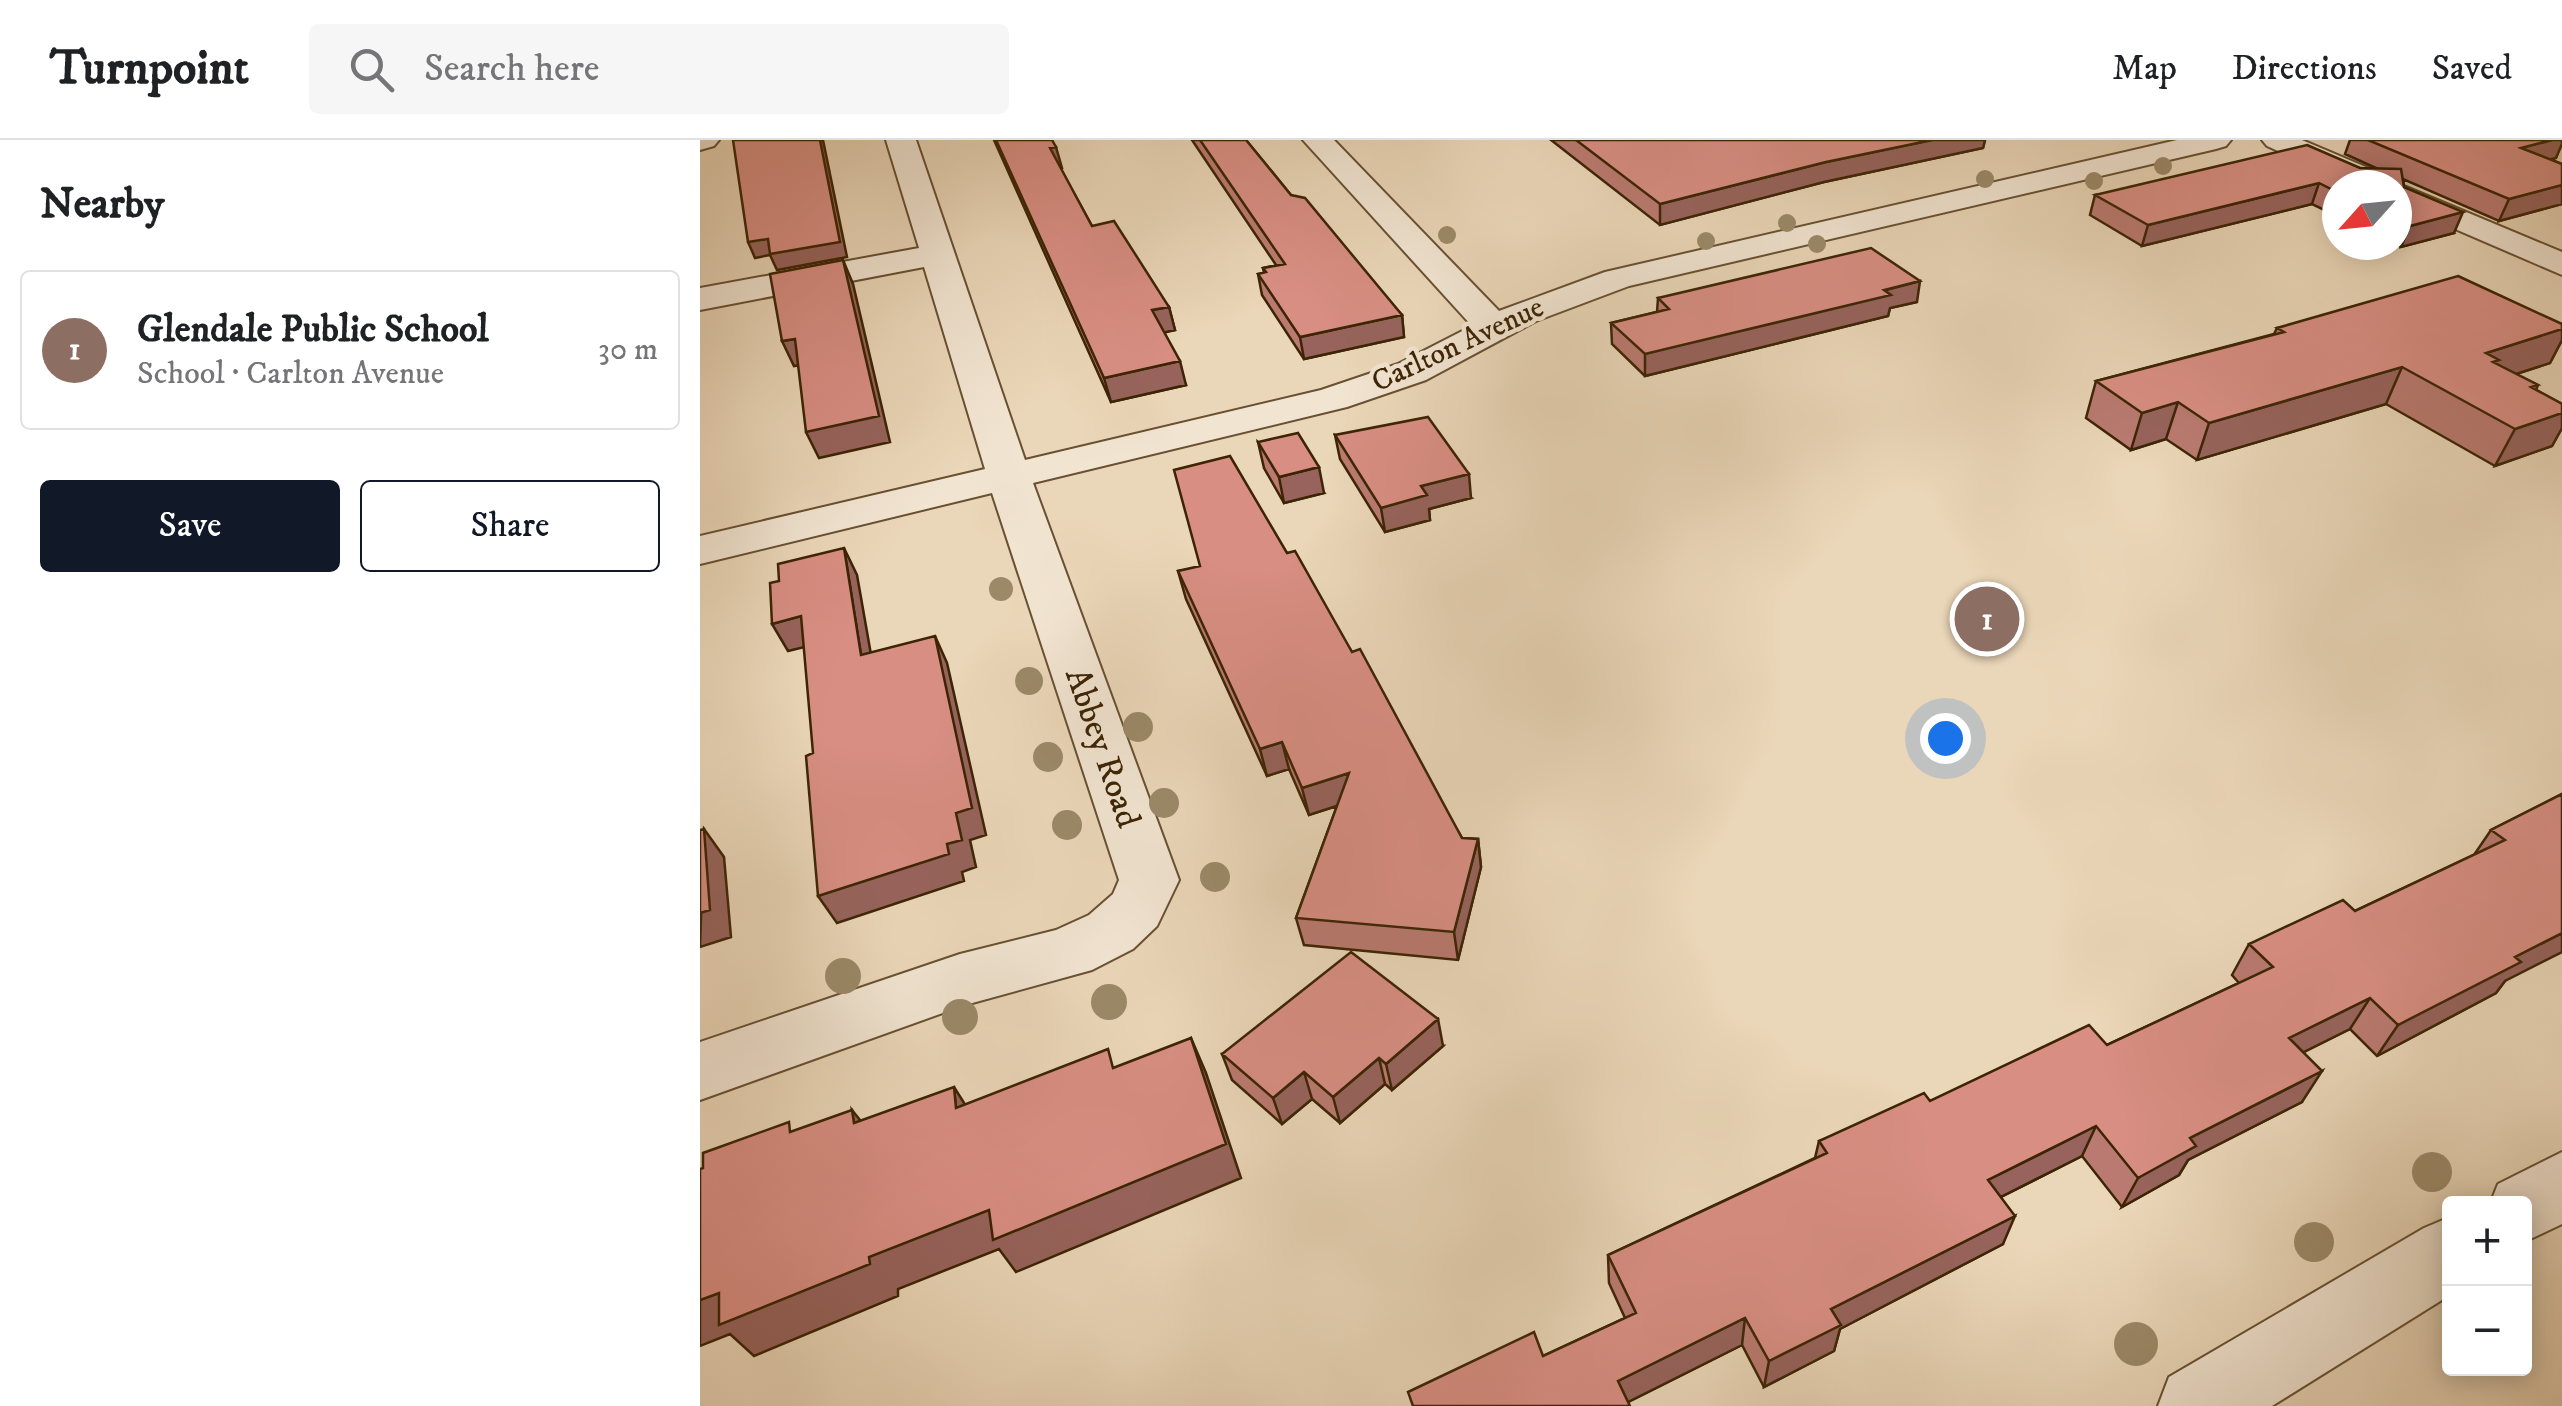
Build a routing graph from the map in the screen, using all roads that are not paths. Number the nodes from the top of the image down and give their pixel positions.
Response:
1 (902, 140) edge
2 (1322, 140) edge
3 (2216, 140) edge
4 (2278, 140) edge
5 (2346, 170) edge
6 (2412, 199) edge
7 (939, 254) junction
8 (2562, 265) edge
9 (700, 299) edge
10 (1493, 327) junction
11 (1010, 477) junction
12 (700, 550) edge
13 (700, 1071) edge
14 (2562, 1185) edge
15 (2532, 1203) edge
16 (2442, 1259) edge
17 (2198, 1406) edge

1 - 7 street, Abbey Road
2 - 10 street
3 - 10 street, Carlton Avenue
4 - 5 street
6 - 8 street
7 - 9 street
7 - 11 street, Abbey Road
10 - 11 street, Carlton Avenue
11 - 12 street, Carlton Avenue
11 - 13 street, Abbey Road
14 - 15 street
16 - 17 street

